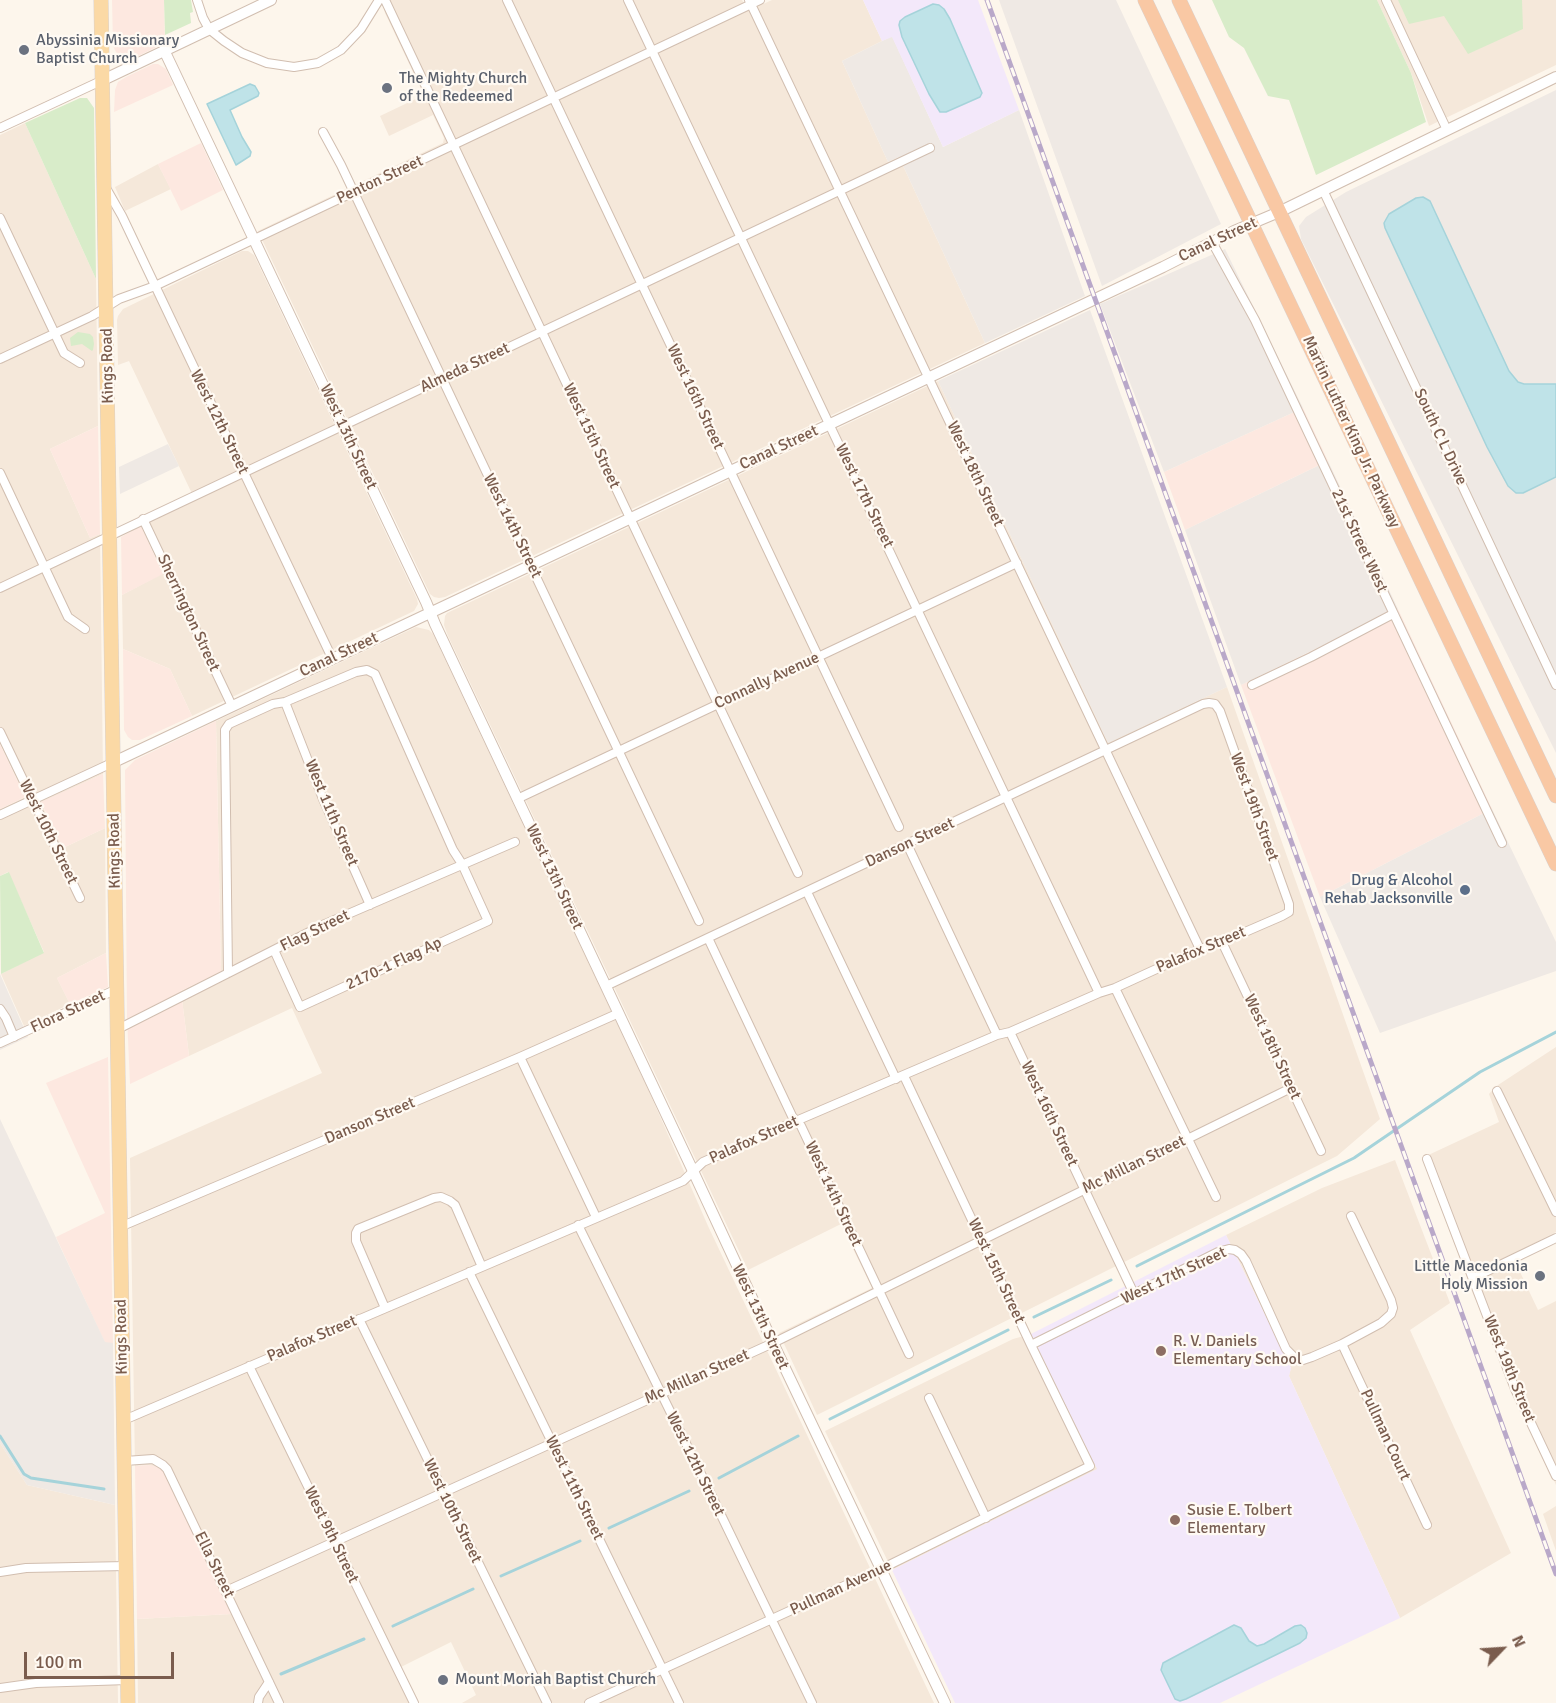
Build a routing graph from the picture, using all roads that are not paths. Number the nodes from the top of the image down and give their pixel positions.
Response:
1 (101, 0) edge
2 (197, 0) edge
3 (271, 0) edge
4 (379, 0) edge
5 (385, 0) edge
6 (507, 0) edge
7 (628, 0) edge
8 (1146, 0) edge
9 (1179, 0) edge
10 (1386, 0) edge
11 (754, 1) edge
12 (209, 29) junction
13 (164, 50) junction
14 (652, 51) junction
15 (1556, 77) edge
16 (103, 80) junction
17 (553, 97) junction
18 (0, 128) edge
19 (1448, 130) junction
20 (323, 132) dead end
21 (453, 145) junction
22 (930, 148) dead end
23 (105, 186) junction
24 (1323, 190) junction
25 (841, 191) junction
26 (354, 192) junction
27 (1279, 212) junction
28 (0, 218) edge
29 (1252, 224) junction
30 (741, 238) junction
31 (254, 239) junction
32 (1212, 242) junction
33 (641, 284) junction
34 (154, 286) junction
35 (107, 307) junction
36 (542, 332) junction
37 (55, 333) junction
38 (0, 359) edge
39 (80, 363) dead end
40 (929, 377) junction
41 (442, 379) junction
42 (829, 424) junction
43 (342, 426) junction
44 (730, 471) junction
45 (243, 472) junction
46 (0, 473) edge
47 (630, 518) junction
48 (143, 519) junction
49 (110, 534) junction
50 (1017, 563) junction
51 (531, 565) junction
52 (44, 567) junction
53 (0, 588) edge
54 (918, 610) junction
55 (430, 613) junction
56 (1393, 614) junction
57 (85, 629) dead end
58 (818, 657) junction
59 (332, 658) junction
60 (1252, 685) dead end
61 (1556, 685) edge
62 (285, 702) junction
63 (719, 704) junction
64 (1215, 704) joint
65 (232, 706) junction
66 (0, 732) edge
67 (1106, 750) junction
68 (619, 752) junction
69 (114, 762) junction
70 (1556, 796) edge
71 (1006, 797) junction
72 (517, 799) junction
73 (32, 800) junction
74 (0, 815) edge
75 (899, 827) dead end
76 (515, 842) dead end
77 (1502, 843) dead end
78 (907, 844) junction
79 (462, 864) junction
80 (1556, 864) edge
81 (798, 873) dead end
82 (807, 892) junction
83 (80, 898) dead end
84 (370, 904) junction
85 (1289, 912) joint
86 (699, 921) dead end
87 (708, 938) junction
88 (1222, 942) junction
89 (1200, 948) junction
90 (274, 950) junction
91 (228, 973) junction
92 (606, 986) junction
93 (1115, 988) junction
94 (117, 989) junction
95 (1099, 993) junction
96 (0, 1009) edge
97 (619, 1013) junction
98 (118, 1029) junction
99 (1010, 1032) junction
100 (17, 1035) junction
101 (997, 1035) junction
102 (0, 1043) edge
103 (520, 1058) junction
104 (901, 1077) junction
105 (1291, 1088) junction
106 (1497, 1091) dead end
107 (797, 1121) junction
108 (1187, 1139) junction
109 (1321, 1151) dead end
110 (1427, 1159) dead end
111 (693, 1170) junction
112 (1085, 1189) junction
113 (1216, 1197) dead end
114 (1556, 1212) edge
115 (1351, 1216) dead end
116 (596, 1217) junction
117 (578, 1225) junction
118 (120, 1227) junction
119 (1556, 1238) edge
120 (981, 1241) junction
121 (482, 1266) junction
122 (469, 1272) junction
123 (1473, 1278) junction
124 (879, 1291) junction
125 (1134, 1293) junction
126 (385, 1308) junction
127 (359, 1319) junction
128 (772, 1343) junction
129 (1342, 1344) junction
130 (1031, 1345) junction
131 (909, 1354) dead end
132 (249, 1366) junction
133 (660, 1394) junction
134 (929, 1398) dead end
135 (124, 1420) junction
136 (552, 1443) junction
137 (125, 1461) junction
138 (1090, 1466) joint
139 (1556, 1476) edge
140 (443, 1493) junction
141 (986, 1518) junction
142 (1427, 1525) dead end
143 (335, 1542) junction
144 (126, 1566) junction
145 (881, 1569) junction
146 (0, 1572) edge
147 (226, 1591) junction
148 (771, 1620) junction
149 (662, 1670) junction
150 (128, 1680) junction
151 (269, 1682) junction
152 (0, 1688) edge
153 (128, 1703) edge
154 (258, 1703) edge
155 (279, 1703) edge
156 (414, 1703) edge
157 (547, 1703) edge
158 (589, 1703) edge
159 (679, 1703) edge
160 (812, 1703) edge
161 (945, 1703) edge

1 - 16 main road, Kings Road
2 - 12 street
3 - 12 street
4 - 12 street
5 - 21 street, West 15th Street
6 - 17 street, West 16th Street
7 - 14 street, West 17th Street
8 - 29 highway, Martin Luther King Jr. Parkway
9 - 27 highway, Martin Luther King Jr. Parkway
10 - 19 street
11 - 14 street, Penton Street
11 - 25 street, West 18th Street
12 - 13 street
13 - 16 street
13 - 31 street, West 13th Street
14 - 17 street, Penton Street
14 - 30 street, West 17th Street
15 - 19 street, Canal Street
16 - 18 street
16 - 23 main road, Kings Road
17 - 21 street, Penton Street
17 - 33 street, West 16th Street
19 - 24 street, Canal Street
20 - 26 street, West 14th Street
21 - 26 street, Penton Street
21 - 36 street, West 15th Street
22 - 25 street, Almeda Street
23 - 34 street, West 12th Street
23 - 35 main road, Kings Road
24 - 27 street, Canal Street
24 - 61 street, South C L Drive
25 - 30 street, Almeda Street
25 - 40 street, West 18th Street
26 - 31 street, Penton Street
26 - 41 street, West 14th Street
27 - 29 street, Canal Street
27 - 70 highway, Martin Luther King Jr. Parkway
28 - 37 street
29 - 32 street, Canal Street
29 - 80 highway, Martin Luther King Jr. Parkway
30 - 33 street, Almeda Street
30 - 42 street, West 17th Street
31 - 34 street, Penton Street
31 - 43 street, West 13th Street
32 - 40 street, Canal Street
32 - 56 street, 21st Street West
33 - 36 street, Almeda Street
33 - 44 street, West 16th Street
34 - 35 street, Penton Street
34 - 45 street, West 12th Street
35 - 37 street, Penton Street
35 - 49 main road, Kings Road
36 - 41 street, Almeda Street
36 - 47 street, West 15th Street
37 - 38 street, Penton Street
37 - 39 street
40 - 42 street, Canal Street
40 - 50 street, West 18th Street
41 - 43 street, Almeda Street
41 - 51 street, West 14th Street
42 - 44 street, Canal Street
42 - 54 street, West 17th Street
43 - 45 street, Almeda Street
43 - 55 street, West 13th Street
44 - 47 street, Canal Street
44 - 58 street, West 16th Street
45 - 48 street, Almeda Street
45 - 59 street, West 12th Street
46 - 52 street
47 - 51 street, Canal Street
47 - 63 street, West 15th Street
48 - 49 street, Almeda Street
48 - 65 street, Sherrington Street
49 - 52 street, Almeda Street
49 - 69 main road, Kings Road
50 - 54 street, Connally Avenue
50 - 67 street, West 18th Street
51 - 55 street, Canal Street
51 - 68 street, West 14th Street
52 - 53 street, Almeda Street
52 - 57 street
54 - 58 street, Connally Avenue
54 - 71 street, West 17th Street
55 - 59 street, Canal Street
55 - 72 street, West 13th Street
56 - 60 street
56 - 77 street, 21st Street West
58 - 63 street, Connally Avenue
58 - 75 street, West 16th Street
59 - 65 street, Canal Street
62 - 79 street
62 - 84 street, West 11th Street
62 - 91 street
63 - 68 street, Connally Avenue
63 - 81 street, West 15th Street
64 - 67 street, Danson Street
64 - 85 street, West 19th Street
65 - 69 street, Canal Street
66 - 73 street, West 10th Street
67 - 71 street, Danson Street
67 - 89 street, West 18th Street
68 - 72 street, Connally Avenue
68 - 86 street, West 14th Street
69 - 73 street, Canal Street
69 - 94 main road, Kings Road
71 - 78 street, Danson Street
71 - 95 street, West 17th Street
72 - 92 street, West 13th Street
73 - 74 street, Canal Street
73 - 83 street, West 10th Street
76 - 79 street, Flag Street
78 - 82 street, Danson Street
78 - 101 street
79 - 84 street, Flag Street
79 - 90 street, 2170-1 Flag Ap
82 - 87 street, Danson Street
82 - 104 street, West 15th Street
84 - 90 street, Flag Street
85 - 88 street, Palafox Street
87 - 92 street, Danson Street
87 - 107 street, West 14th Street
88 - 89 street, Palafox Street
88 - 105 street, West 18th Street
89 - 93 street, Palafox Street
90 - 91 street, Flag Street
91 - 98 street, Flag Street
92 - 97 street, West 13th Street
93 - 95 street, Palafox Street
93 - 108 street
94 - 98 main road, Kings Road
94 - 100 street, Flora Street
95 - 99 street, Palafox Street
96 - 100 street
97 - 103 street, Danson Street
97 - 111 street, West 13th Street
98 - 118 main road, Kings Road
99 - 101 street, Palafox Street
99 - 112 street, West 16th Street
100 - 102 street
101 - 104 street, Palafox Street
103 - 116 street
103 - 118 street, Danson Street
104 - 107 street, Palafox Street
104 - 120 street, West 15th Street
105 - 108 street, Mc Millan Street
105 - 109 street, West 18th Street
106 - 114 street
107 - 111 street, Palafox Street
107 - 124 street, West 14th Street
108 - 112 street, Mc Millan Street
108 - 113 street
110 - 123 street, West 19th Street
111 - 116 street, Palafox Street
111 - 128 street, West 13th Street
112 - 120 street, Mc Millan Street
112 - 125 street, West 16th Street
115 - 129 street
116 - 117 street, Palafox Street
117 - 121 street, Palafox Street
117 - 133 street, West 12th Street
118 - 135 main road, Kings Road
119 - 123 street
120 - 124 street, Mc Millan Street
120 - 130 street, West 15th Street
121 - 122 street, Palafox Street
121 - 126 street
122 - 126 street, Palafox Street
122 - 136 street, West 11th Street
123 - 139 street, West 19th Street
124 - 128 street, Mc Millan Street
124 - 131 street, West 14th Street
125 - 129 street, West 17th Street
125 - 130 street, West 17th Street
126 - 127 street, Palafox Street
127 - 132 street, Palafox Street
127 - 140 street, West 10th Street
128 - 133 street, Mc Millan Street
128 - 145 street, West 13th Street
129 - 142 street, Pullman Court
130 - 138 street, West 15th Street
132 - 135 street, Palafox Street
132 - 143 street, West 9th Street
133 - 136 street, Mc Millan Street
133 - 148 street, West 12th Street
134 - 141 street
135 - 137 main road, Kings Road
136 - 140 street, Mc Millan Street
136 - 149 street, West 11th Street
137 - 144 main road, Kings Road
137 - 147 street, Ella Street
138 - 141 street, Pullman Avenue
140 - 143 street, Mc Millan Street
140 - 157 street, West 10th Street
141 - 145 street, Pullman Avenue
143 - 147 street, Mc Millan Street
143 - 156 street, West 9th Street
144 - 146 street
144 - 150 main road, Kings Road
145 - 148 street, Pullman Avenue
145 - 161 street, West 13th Street
147 - 151 street, Ella Street
148 - 149 street, Pullman Avenue
148 - 160 street, West 12th Street
149 - 158 street, Pullman Avenue
149 - 159 street, West 11th Street
150 - 152 street
150 - 153 main road, Kings Road
151 - 154 street
151 - 155 street, Ella Street

